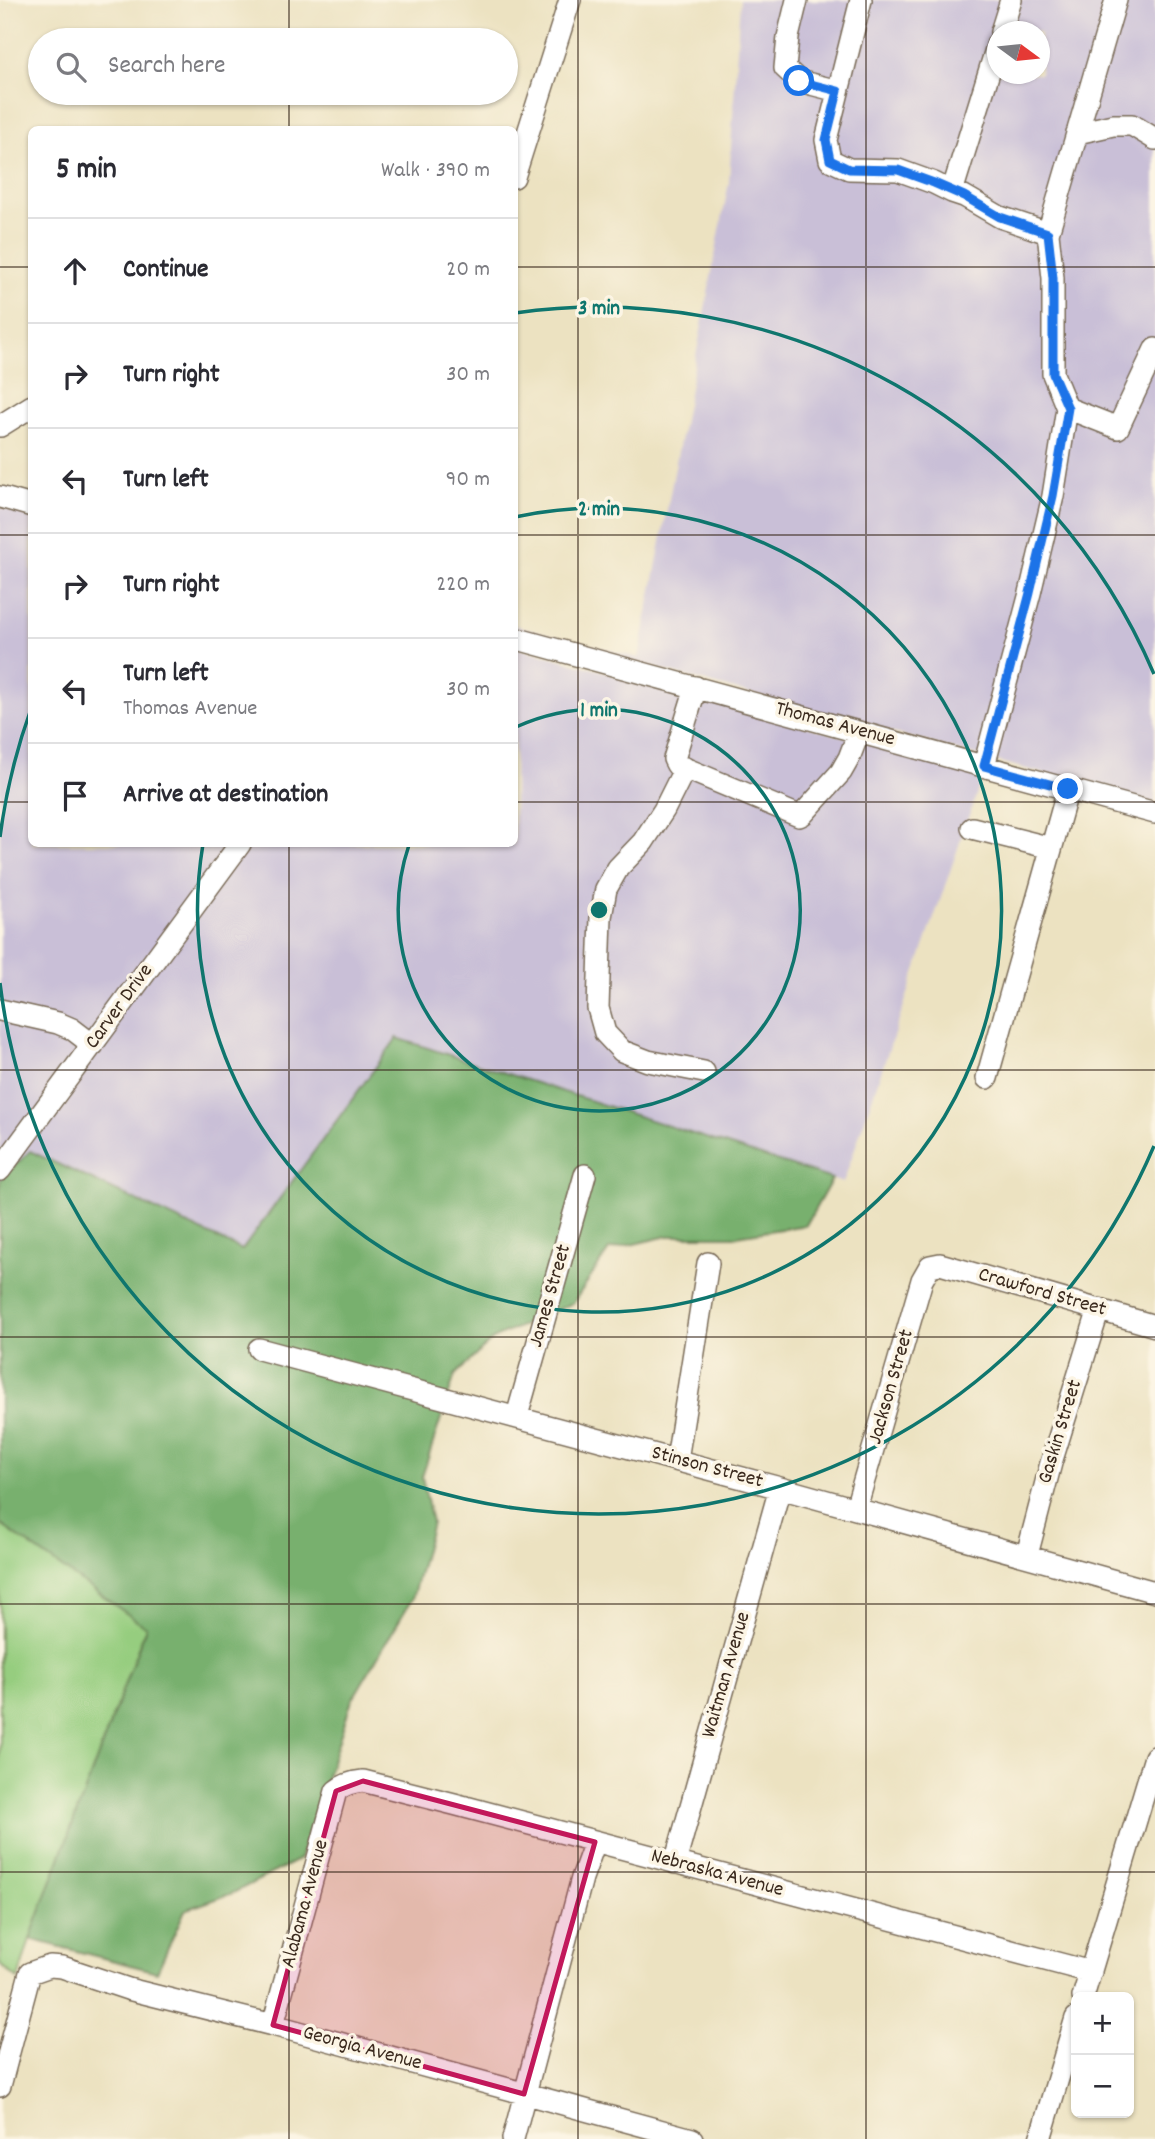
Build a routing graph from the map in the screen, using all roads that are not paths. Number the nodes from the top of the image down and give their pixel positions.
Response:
1 (569, 0) edge
2 (797, 0) edge
3 (860, 0) edge
4 (1011, 0) edge
5 (1116, 0) edge
6 (1004, 21) edge
7 (987, 79) edge
8 (838, 91) junction
9 (534, 116) junction
10 (516, 126) edge
11 (1077, 133) junction
12 (1155, 139) edge
13 (518, 165) edge
14 (952, 192) junction
15 (1048, 233) junction
16 (1155, 349) edge
17 (28, 408) edge
18 (1068, 408) junction
19 (0, 426) edge
20 (0, 498) edge
21 (28, 505) edge
22 (518, 639) edge
23 (696, 687) junction
24 (859, 732) junction
25 (984, 766) junction
26 (685, 768) junction
27 (1068, 789) junction
28 (1155, 813) edge
29 (972, 828) dead end
30 (238, 847) edge
31 (1051, 848) junction
32 (0, 1010) edge
33 (93, 1045) junction
34 (704, 1072) dead end
35 (987, 1077) dead end
36 (0, 1170) edge
37 (584, 1175) dead end
38 (708, 1263) dead end
39 (930, 1266) joint
40 (1099, 1310) junction
41 (1155, 1326) edge
42 (259, 1349) dead end
43 (517, 1416) junction
44 (677, 1460) junction
45 (780, 1488) junction
46 (856, 1508) junction
47 (1027, 1556) junction
48 (1155, 1591) edge
49 (1155, 1757) edge
50 (343, 1786) joint
51 (594, 1842) junction
52 (675, 1863) junction
53 (1091, 1972) junction
54 (1085, 1992) edge
55 (273, 2025) junction
56 (1071, 2035) edge
57 (0, 2087) edge
58 (524, 2094) junction
59 (513, 2139) edge
60 (692, 2139) edge
61 (1040, 2139) edge

1 - 9 street
2 - 8 street
3 - 8 street
4 - 6 street
5 - 11 street
7 - 14 street
8 - 14 street
9 - 10 street
9 - 13 street
11 - 12 street
11 - 15 street
14 - 15 street
15 - 18 street
16 - 18 street
17 - 19 street
18 - 25 street
20 - 21 street
22 - 23 street, Thomas Avenue
23 - 24 street, Thomas Avenue
23 - 26 street
24 - 25 street, Thomas Avenue
24 - 26 street
25 - 27 street, Thomas Avenue
26 - 34 street
27 - 28 street, Thomas Avenue
27 - 31 street
29 - 31 street
30 - 33 street, Carver Drive
31 - 35 street
32 - 33 street
33 - 36 street, Carver Drive
37 - 43 street, James Street
38 - 44 street
39 - 40 street, Crawford Street
39 - 46 street, Jackson Street
40 - 41 street, Crawford Street
40 - 47 street, Gaskin Street
42 - 43 street, Stinson Street
43 - 44 street, Stinson Street
44 - 45 street, Stinson Street
45 - 46 street, Stinson Street
45 - 52 street, Waitman Avenue
46 - 47 street, Stinson Street
47 - 48 street, Stinson Street
49 - 53 street
50 - 51 street, Nebraska Avenue
50 - 55 street, Alabama Avenue
51 - 52 street, Nebraska Avenue
51 - 58 street
52 - 53 street, Nebraska Avenue
53 - 54 street
55 - 57 street, Georgia Avenue
55 - 58 street, Georgia Avenue
56 - 61 street
58 - 59 street
58 - 60 street, Georgia Avenue

